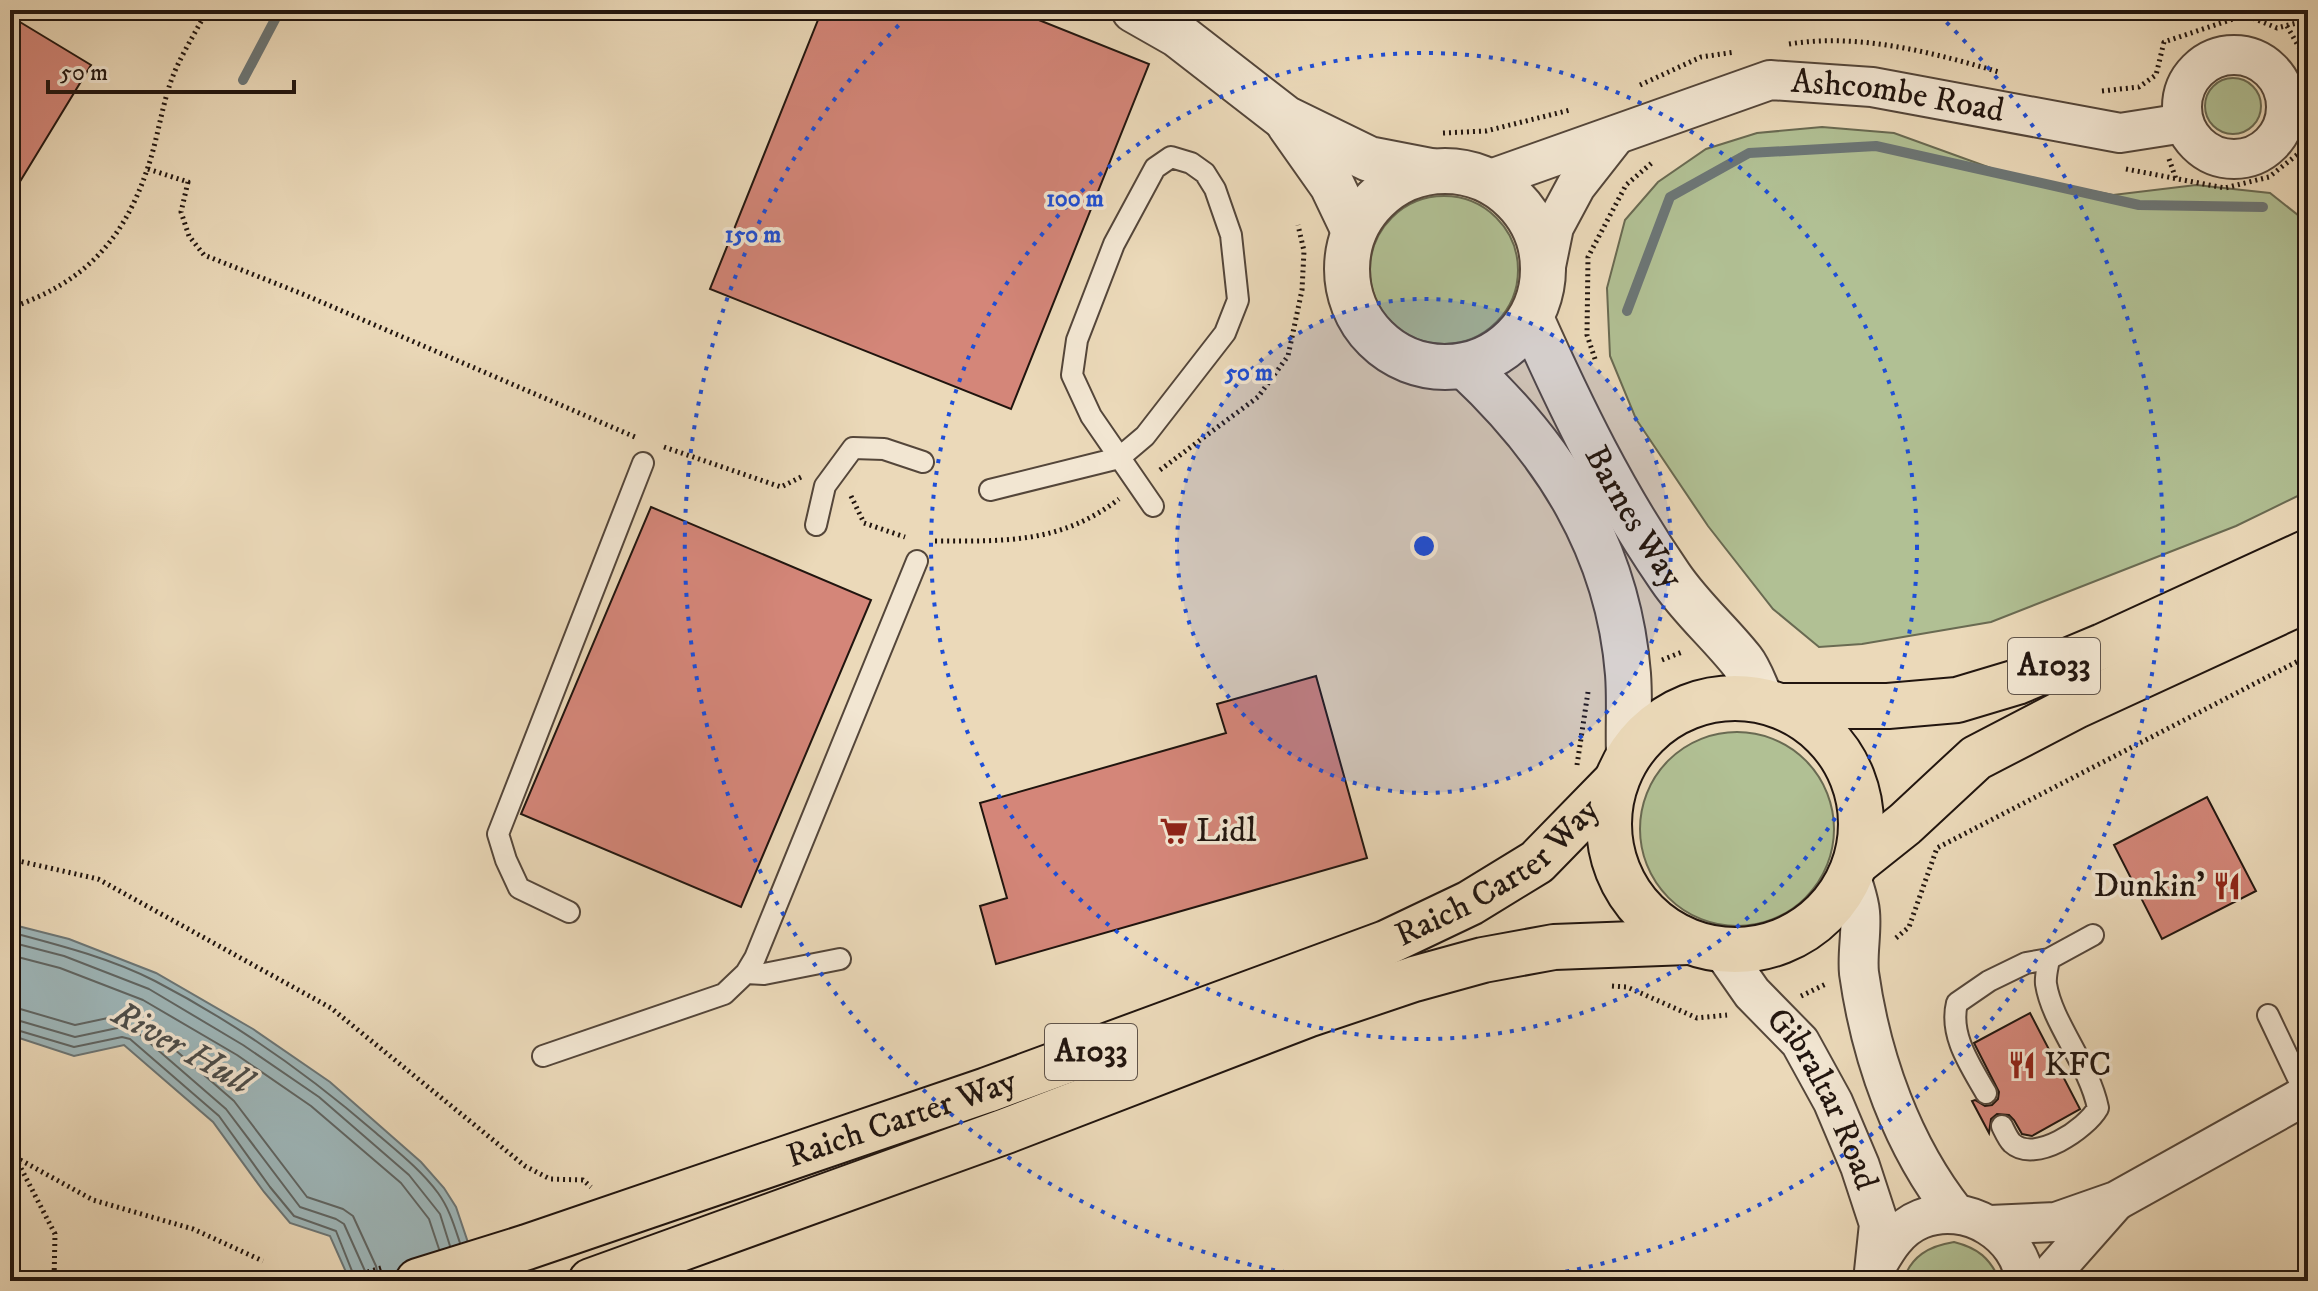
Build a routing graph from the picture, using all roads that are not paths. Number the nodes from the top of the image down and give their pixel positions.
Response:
1 (1134, 10) edge
2 (2299, 72) edge
3 (1285, 118) junction
4 (2184, 123) junction
5 (1616, 135) junction
6 (1431, 171) junction
7 (1488, 180) junction
8 (1354, 231) junction
9 (1544, 276) junction
10 (1531, 318) junction
11 (1465, 366) junction
12 (1119, 458) junction
13 (923, 462) dead end
14 (643, 463) dead end
15 (990, 490) dead end
16 (1153, 506) dead end
17 (816, 525) dead end
18 (918, 551) road end
19 (2308, 552) edge
20 (2308, 599) edge
21 (1771, 702) junction
22 (1606, 769) junction
23 (1854, 870) junction
24 (569, 912) dead end
25 (2093, 935) dead end
26 (1705, 946) junction
27 (840, 959) dead end
28 (2049, 959) junction
29 (746, 973) junction
30 (2268, 1015) dead end
31 (543, 1056) dead end
32 (1986, 1093) dead end
33 (2307, 1095) edge
34 (2002, 1126) dead end
35 (2116, 1201) junction
36 (1973, 1219) junction
37 (1874, 1275) edge
38 (592, 1280) edge
39 (418, 1281) edge
40 (2025, 1281) edge
41 (2045, 1281) edge

1 - 3 street
2 - 4 street
2 - 4 street
3 - 6 street
3 - 8 street
4 - 5 street, Ashcombe Road
5 - 7 street, Ashcombe Road
5 - 9 street
6 - 7 street
6 - 8 street
7 - 9 street
8 - 11 street
9 - 10 street
10 - 11 street
10 - 21 street, Barnes Way
11 - 22 street, Barnes Way
12 - 12 lane
12 - 15 lane
12 - 16 lane
13 - 17 lane
14 - 24 lane
18 - 29 lane
19 - 21 highway, A1033
20 - 23 highway, A1033
21 - 22 highway, A1033
21 - 23 highway, A1033
22 - 26 highway
22 - 39 highway, Raich Carter Way / A1033
23 - 26 highway, A1033
23 - 36 street, Gibraltar Road
25 - 28 lane
26 - 37 street, Gibraltar Road
26 - 38 highway, Raich Carter Way / A1033
27 - 29 lane
28 - 32 lane
28 - 34 lane
29 - 31 lane
30 - 33 lane
33 - 35 street
35 - 36 street
35 - 41 street
36 - 37 street
36 - 40 street, Gibraltar Road

